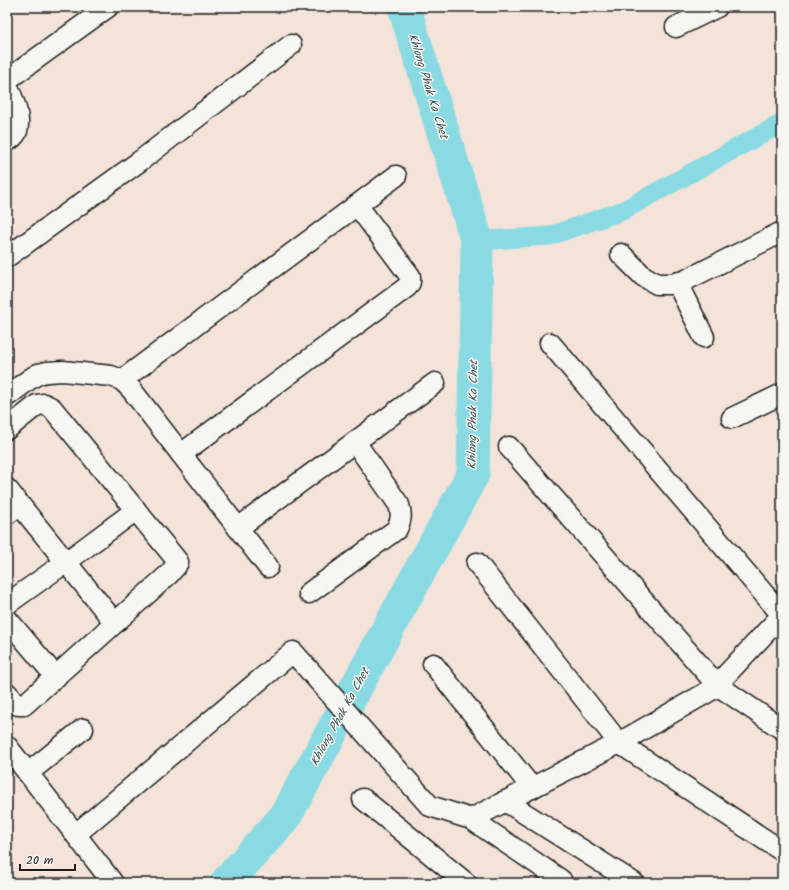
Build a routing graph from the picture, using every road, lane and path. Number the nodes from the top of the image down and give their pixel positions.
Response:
1 (108, 7) edge
2 (717, 7) edge
3 (676, 27) dead end
4 (291, 45) dead end
5 (7, 80) edge
6 (7, 85) edge
7 (7, 141) edge
8 (396, 176) dead end
9 (357, 205) junction
10 (782, 232) edge
11 (621, 254) dead end
12 (7, 257) edge
13 (677, 283) junction
14 (704, 337) dead end
15 (550, 343) dead end
16 (122, 380) junction
17 (435, 383) dead end
18 (782, 394) edge
19 (7, 396) edge
20 (732, 418) dead end
21 (7, 428) edge
22 (355, 442) junction
23 (509, 447) dead end
24 (181, 454) junction
25 (7, 489) edge
26 (13, 509) edge
27 (136, 510) junction
28 (238, 528) junction
29 (66, 562) junction
30 (476, 563) dead end
31 (268, 567) dead end
32 (309, 593) dead end
33 (7, 604) edge
34 (782, 615) edge
35 (7, 619) edge
36 (115, 623) junction
37 (433, 664) dead end
38 (56, 677) junction
39 (717, 685) junction
40 (7, 692) edge
41 (83, 729) dead end
42 (782, 729) edge
43 (619, 743) junction
44 (7, 746) edge
45 (28, 773) junction
46 (532, 788) junction
47 (363, 799) dead end
48 (505, 801) junction
49 (471, 819) junction
50 (76, 834) junction
51 (782, 851) edge
52 (562, 880) dead end
53 (113, 883) edge
54 (466, 883) edge
55 (634, 883) edge

1 - 5 street
2 - 3 street
4 - 12 street
6 - 7 street
8 - 9 street
9 - 16 street
9 - 24 street
10 - 13 street
11 - 13 street
13 - 14 street
15 - 34 street
16 - 19 street
16 - 24 street
17 - 22 street
18 - 20 street
21 - 27 street
22 - 28 street
22 - 32 street
23 - 39 street
24 - 28 street
25 - 26 street
26 - 29 street
27 - 29 street
27 - 36 street
28 - 31 street
29 - 33 street
29 - 36 street
30 - 43 street
34 - 39 street
35 - 38 street
36 - 38 street
37 - 46 street
38 - 40 street
39 - 42 street
39 - 43 street
41 - 45 street
43 - 46 street
43 - 51 street
44 - 45 street
45 - 50 street
46 - 48 street
47 - 54 street
48 - 49 street
48 - 55 street
49 - 50 street
49 - 52 street
50 - 53 street

